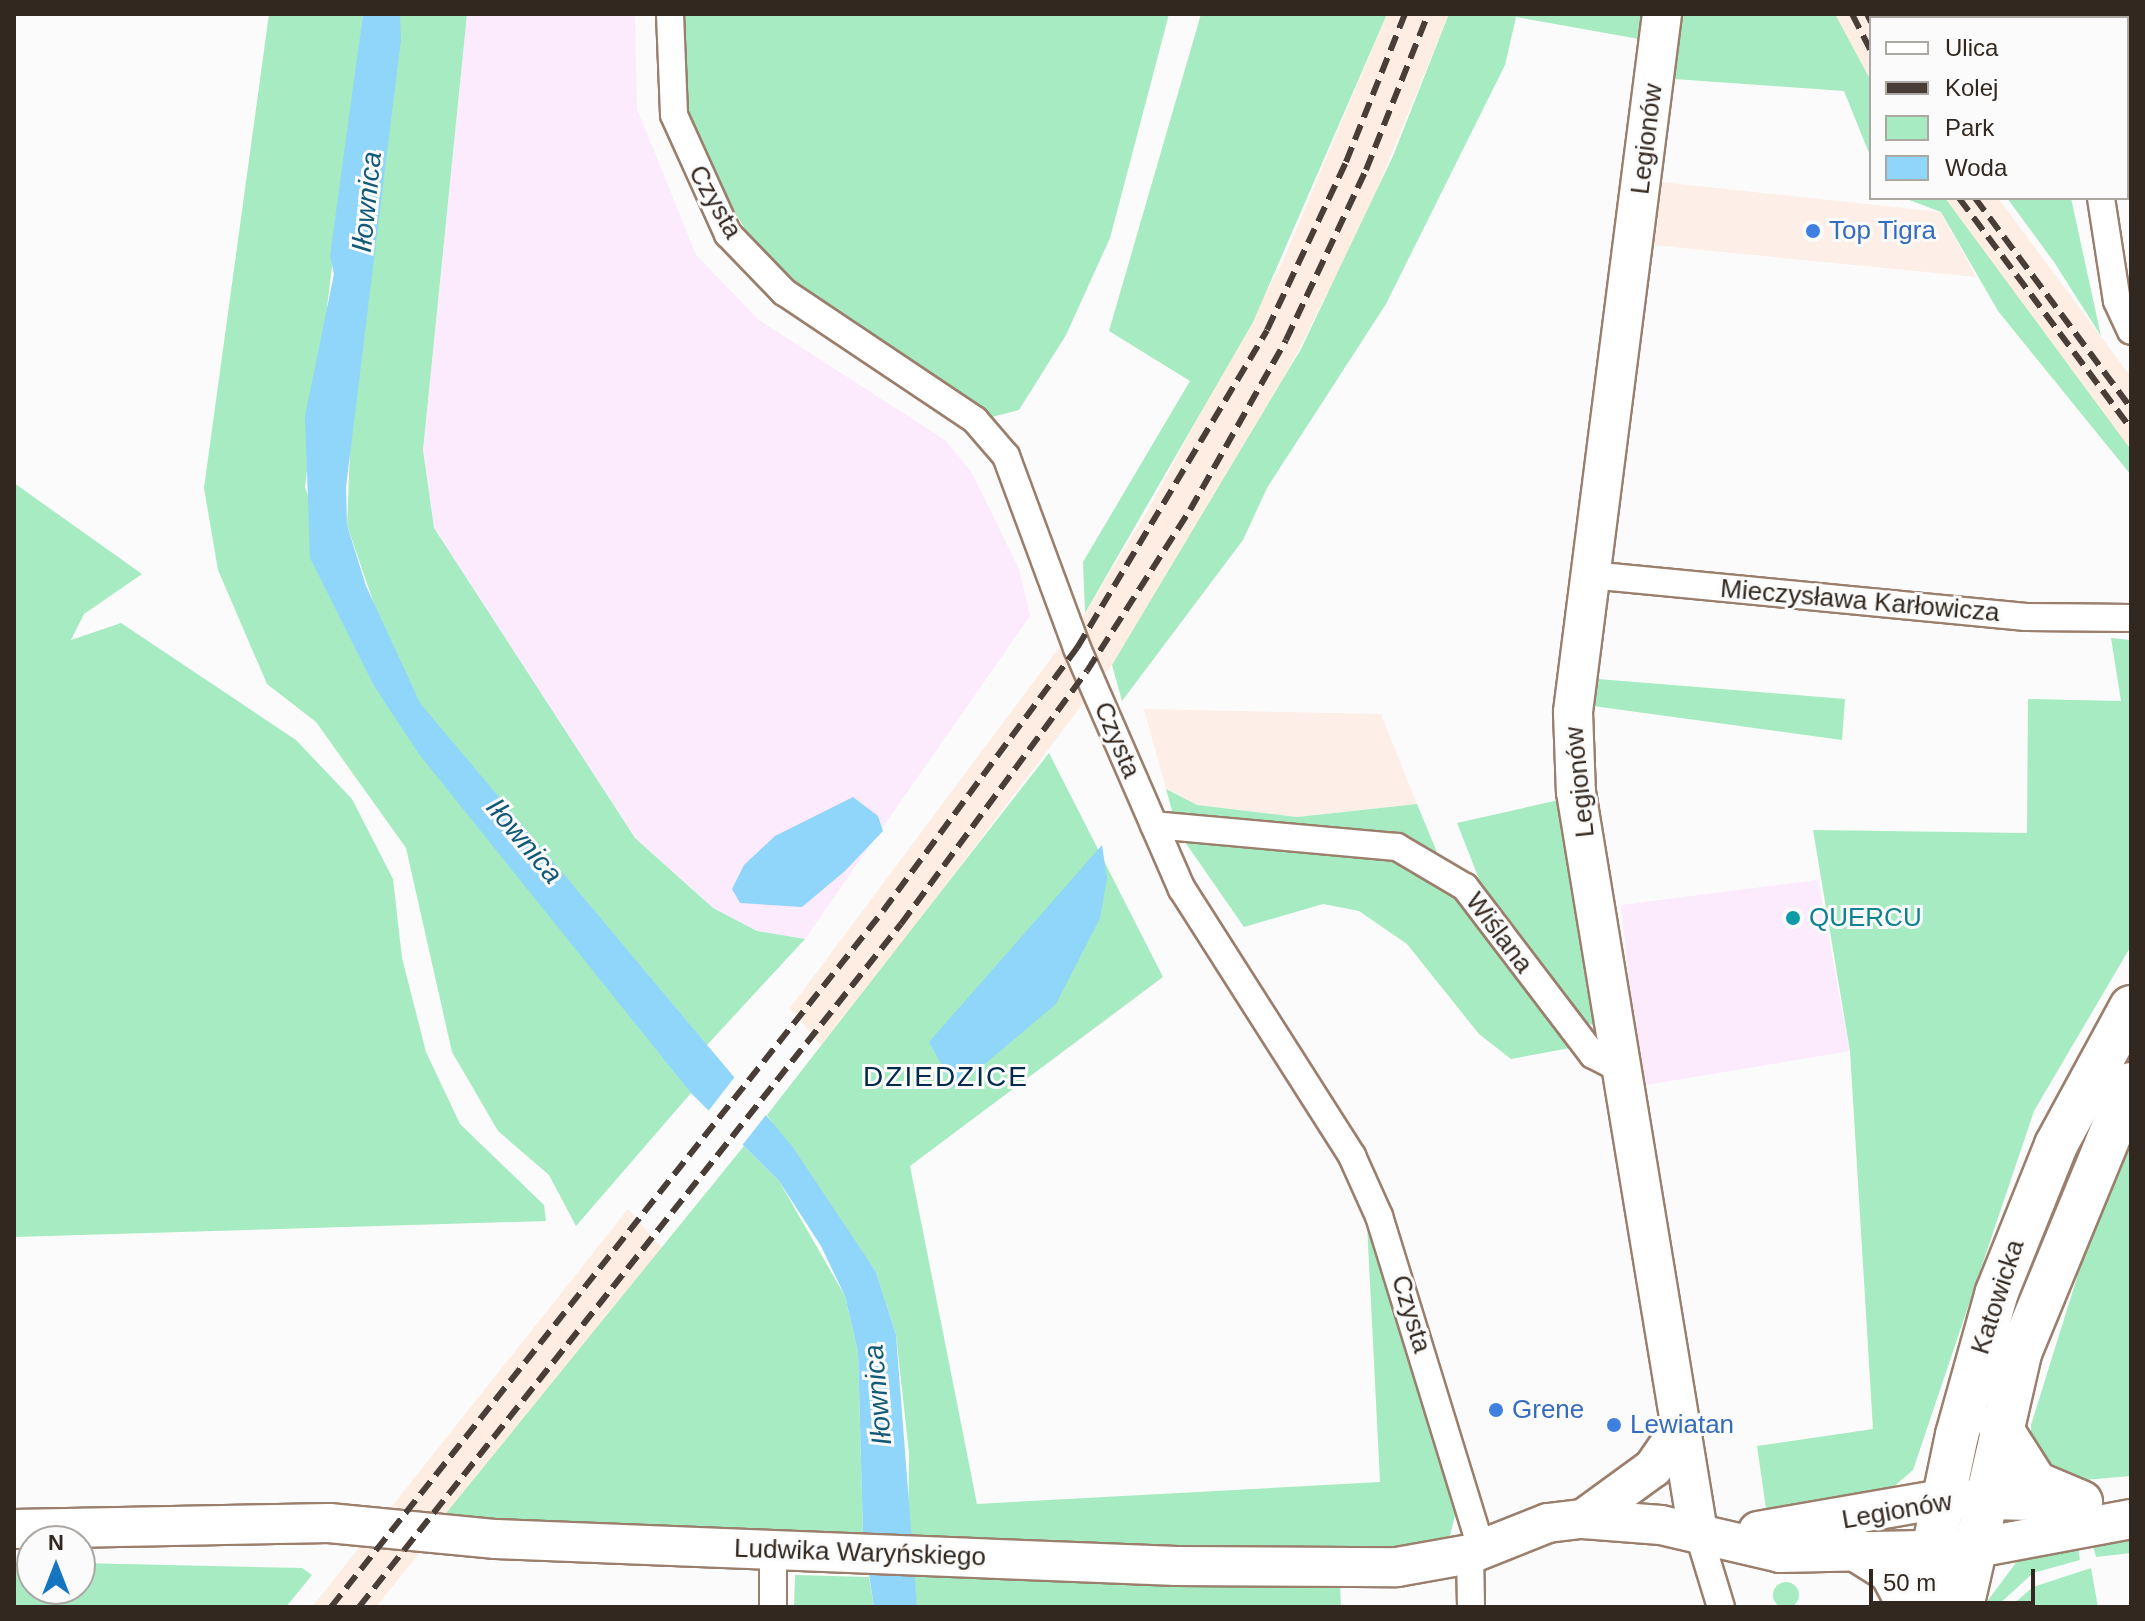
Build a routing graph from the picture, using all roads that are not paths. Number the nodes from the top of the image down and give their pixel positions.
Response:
1 (670, 14) edge
2 (1662, 14) edge
3 (2101, 200) edge
4 (2131, 331) edge
5 (1590, 575) junction
6 (2131, 618) edge
7 (1154, 825) junction
8 (2131, 1007) edge
9 (1623, 1070) junction
10 (2131, 1084) edge
11 (1999, 1425) junction
12 (1680, 1429) junction
13 (1961, 1500) junction
14 (2081, 1502) junction
15 (2131, 1505) edge
16 (1583, 1519) junction
17 (2131, 1519) edge
18 (14, 1529) edge
19 (1704, 1534) junction
20 (1951, 1549) junction
21 (773, 1550) junction
22 (1858, 1551) junction
23 (1476, 1552) junction
24 (773, 1607) edge
25 (1471, 1607) edge
26 (1721, 1607) edge
27 (1910, 1607) edge
28 (1921, 1607) edge
29 (1962, 1607) edge

1 - 7 street, Czysta
2 - 5 street, Legionów
3 - 4 street
5 - 6 street, Mieczysława Karłowicza
5 - 9 street, Legionów
7 - 9 street, Wiślana
7 - 23 street, Czysta
8 - 13 main road, Katowicka
9 - 12 street, Legionów
10 - 11 main road, Katowicka
11 - 13 main road, Katowicka
11 - 14 main road
12 - 16 street
12 - 19 street, Legionów
13 - 14 street, Legionów
13 - 19 street, Legionów
13 - 20 main road, Katowicka
14 - 15 street, Legionów
16 - 19 street, Ludwika Waryńskiego
16 - 23 street, Ludwika Waryńskiego
17 - 20 street, Legionów
18 - 21 street, Ludwika Waryńskiego
19 - 22 street, Legionów
19 - 26 street
20 - 22 street, Legionów
20 - 28 main road, Katowicka
20 - 29 main road, Katowicka
21 - 23 street, Ludwika Waryńskiego
21 - 24 street
22 - 27 main road
23 - 25 street, Czysta

